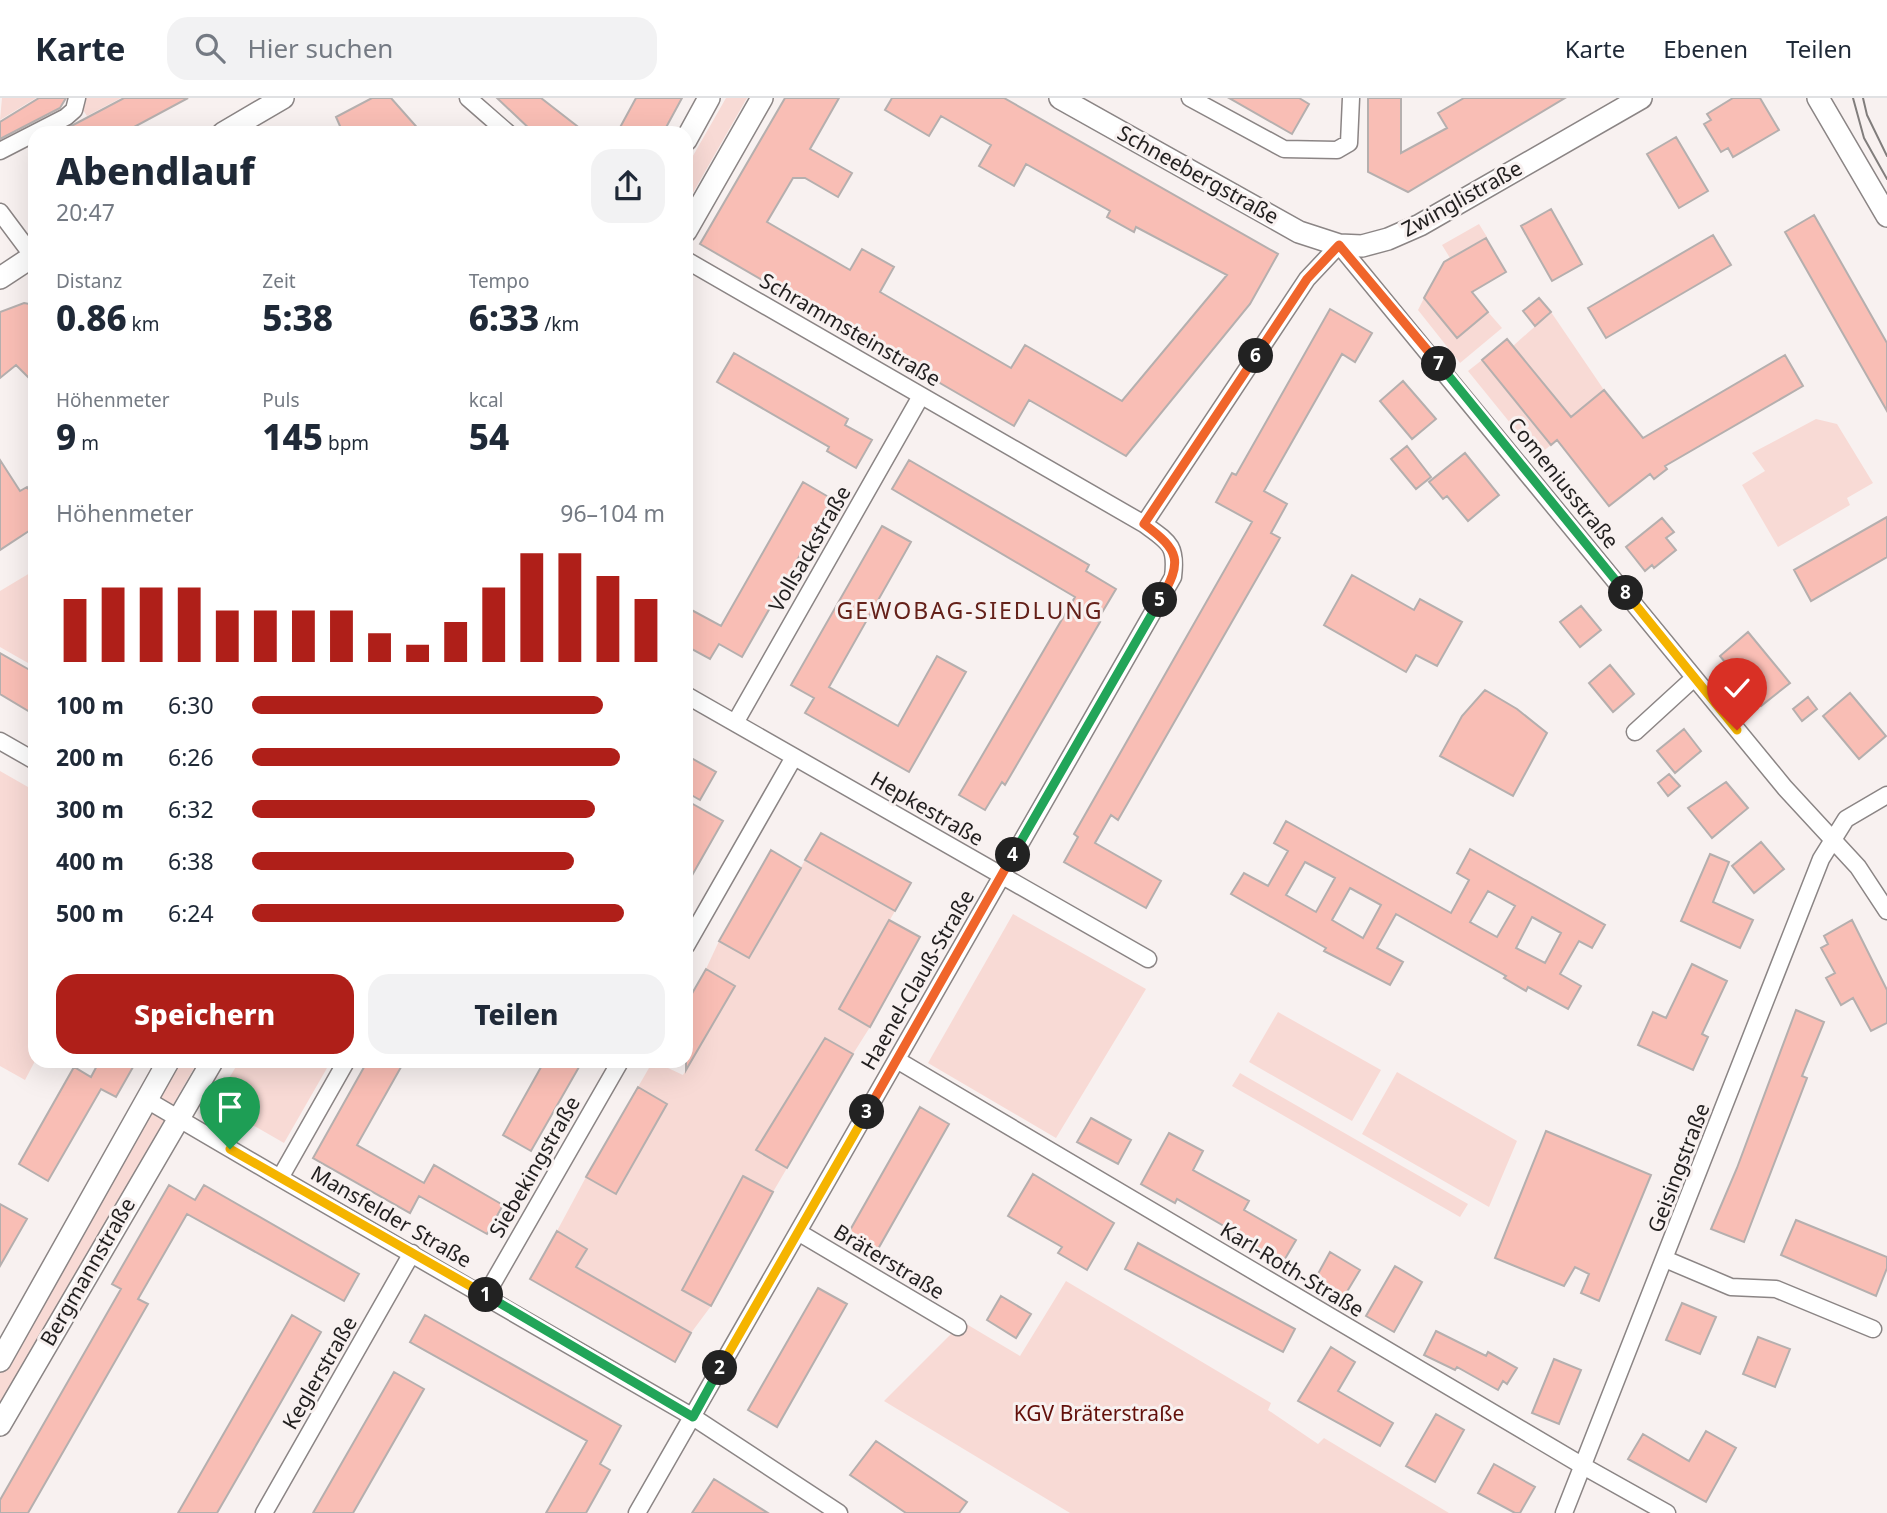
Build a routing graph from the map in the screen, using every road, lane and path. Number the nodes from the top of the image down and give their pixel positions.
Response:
1 (77, 98) edge
2 (283, 98) edge
3 (468, 98) edge
4 (709, 98) edge
5 (762, 98) edge
6 (1060, 98) edge
7 (1190, 98) edge
8 (1351, 98) edge
9 (1641, 98) edge
10 (1818, 98) edge
11 (49, 126) edge
12 (235, 126) edge
13 (500, 126) edge
14 (693, 127) edge
15 (28, 137) edge
16 (0, 151) edge
17 (0, 212) edge
18 (1887, 216) edge
19 (693, 219) edge
20 (1339, 245) junction
21 (28, 249) edge
22 (28, 261) edge
23 (693, 264) edge
24 (0, 278) edge
25 (921, 396) junction
26 (1144, 524) junction
27 (1173, 577) joint
28 (1695, 678) junction
29 (693, 699) edge
30 (735, 723) junction
31 (1635, 732) dead end
32 (0, 741) edge
33 (28, 757) edge
34 (794, 757) junction
35 (1887, 795) edge
36 (1832, 837) junction
37 (1001, 876) junction
38 (1887, 911) edge
39 (693, 934) edge
40 (1148, 959) dead end
41 (897, 1059) junction
42 (165, 1068) edge
43 (208, 1068) edge
44 (342, 1068) edge
45 (616, 1068) edge
46 (147, 1100) junction
47 (179, 1120) junction
48 (280, 1178) junction
49 (799, 1232) junction
50 (412, 1253) junction
51 (1665, 1259) junction
52 (486, 1295) junction
53 (958, 1327) dead end
54 (1873, 1329) dead end
55 (0, 1361) edge
56 (693, 1417) junction
57 (0, 1425) edge
58 (1583, 1466) junction
59 (264, 1513) edge
60 (637, 1513) edge
61 (839, 1513) edge
62 (1564, 1513) edge
63 (1667, 1513) edge

1 - 11 street
2 - 12 street
3 - 13 street
4 - 14 street
5 - 19 street
6 - 20 street, Schneebergstraße
7 - 8 street
9 - 20 street, Zwinglistraße
10 - 18 street
15 - 16 street
17 - 21 street
20 - 26 street
20 - 28 street, Comeniusstraße
22 - 24 street
23 - 25 street, Schrammsteinstraße
25 - 26 street, Schrammsteinstraße
25 - 30 street, Vollsackstraße
26 - 27 street, Schrammsteinstraße
27 - 37 street, Haenel-Clauß-Straße
28 - 31 street
28 - 36 street, Comeniusstraße
29 - 30 street, Hepkestraße
30 - 34 street, Hepkestraße
32 - 33 street
34 - 37 street, Hepkestraße
34 - 39 street
35 - 36 street
36 - 38 street, Comeniusstraße
36 - 51 street, Geisingstraße
37 - 40 street, Hepkestraße
37 - 41 street, Haenel-Clauß-Straße
41 - 49 street, Haenel-Clauß-Straße
41 - 58 street, Karl-Roth-Straße
42 - 46 street, Bergmannstraße
43 - 47 street, Bergmannstraße
44 - 48 street
45 - 52 street, Siebekingstraße
46 - 47 street, Mansfelder Straße
46 - 55 street, Bergmannstraße
47 - 48 street, Mansfelder Straße
47 - 57 street, Bergmannstraße
48 - 50 street, Mansfelder Straße
49 - 53 street, Bräterstraße
49 - 56 street, Haenel-Clauß-Straße
50 - 52 street, Mansfelder Straße
50 - 59 street, Keglerstraße
51 - 54 street
51 - 58 street, Geisingstraße
52 - 56 street, Mansfelder Straße
56 - 60 street, Haenel-Clauß-Straße
56 - 61 street, Mansfelder Straße
58 - 62 street, Geisingstraße
58 - 63 street, Karl-Roth-Straße

